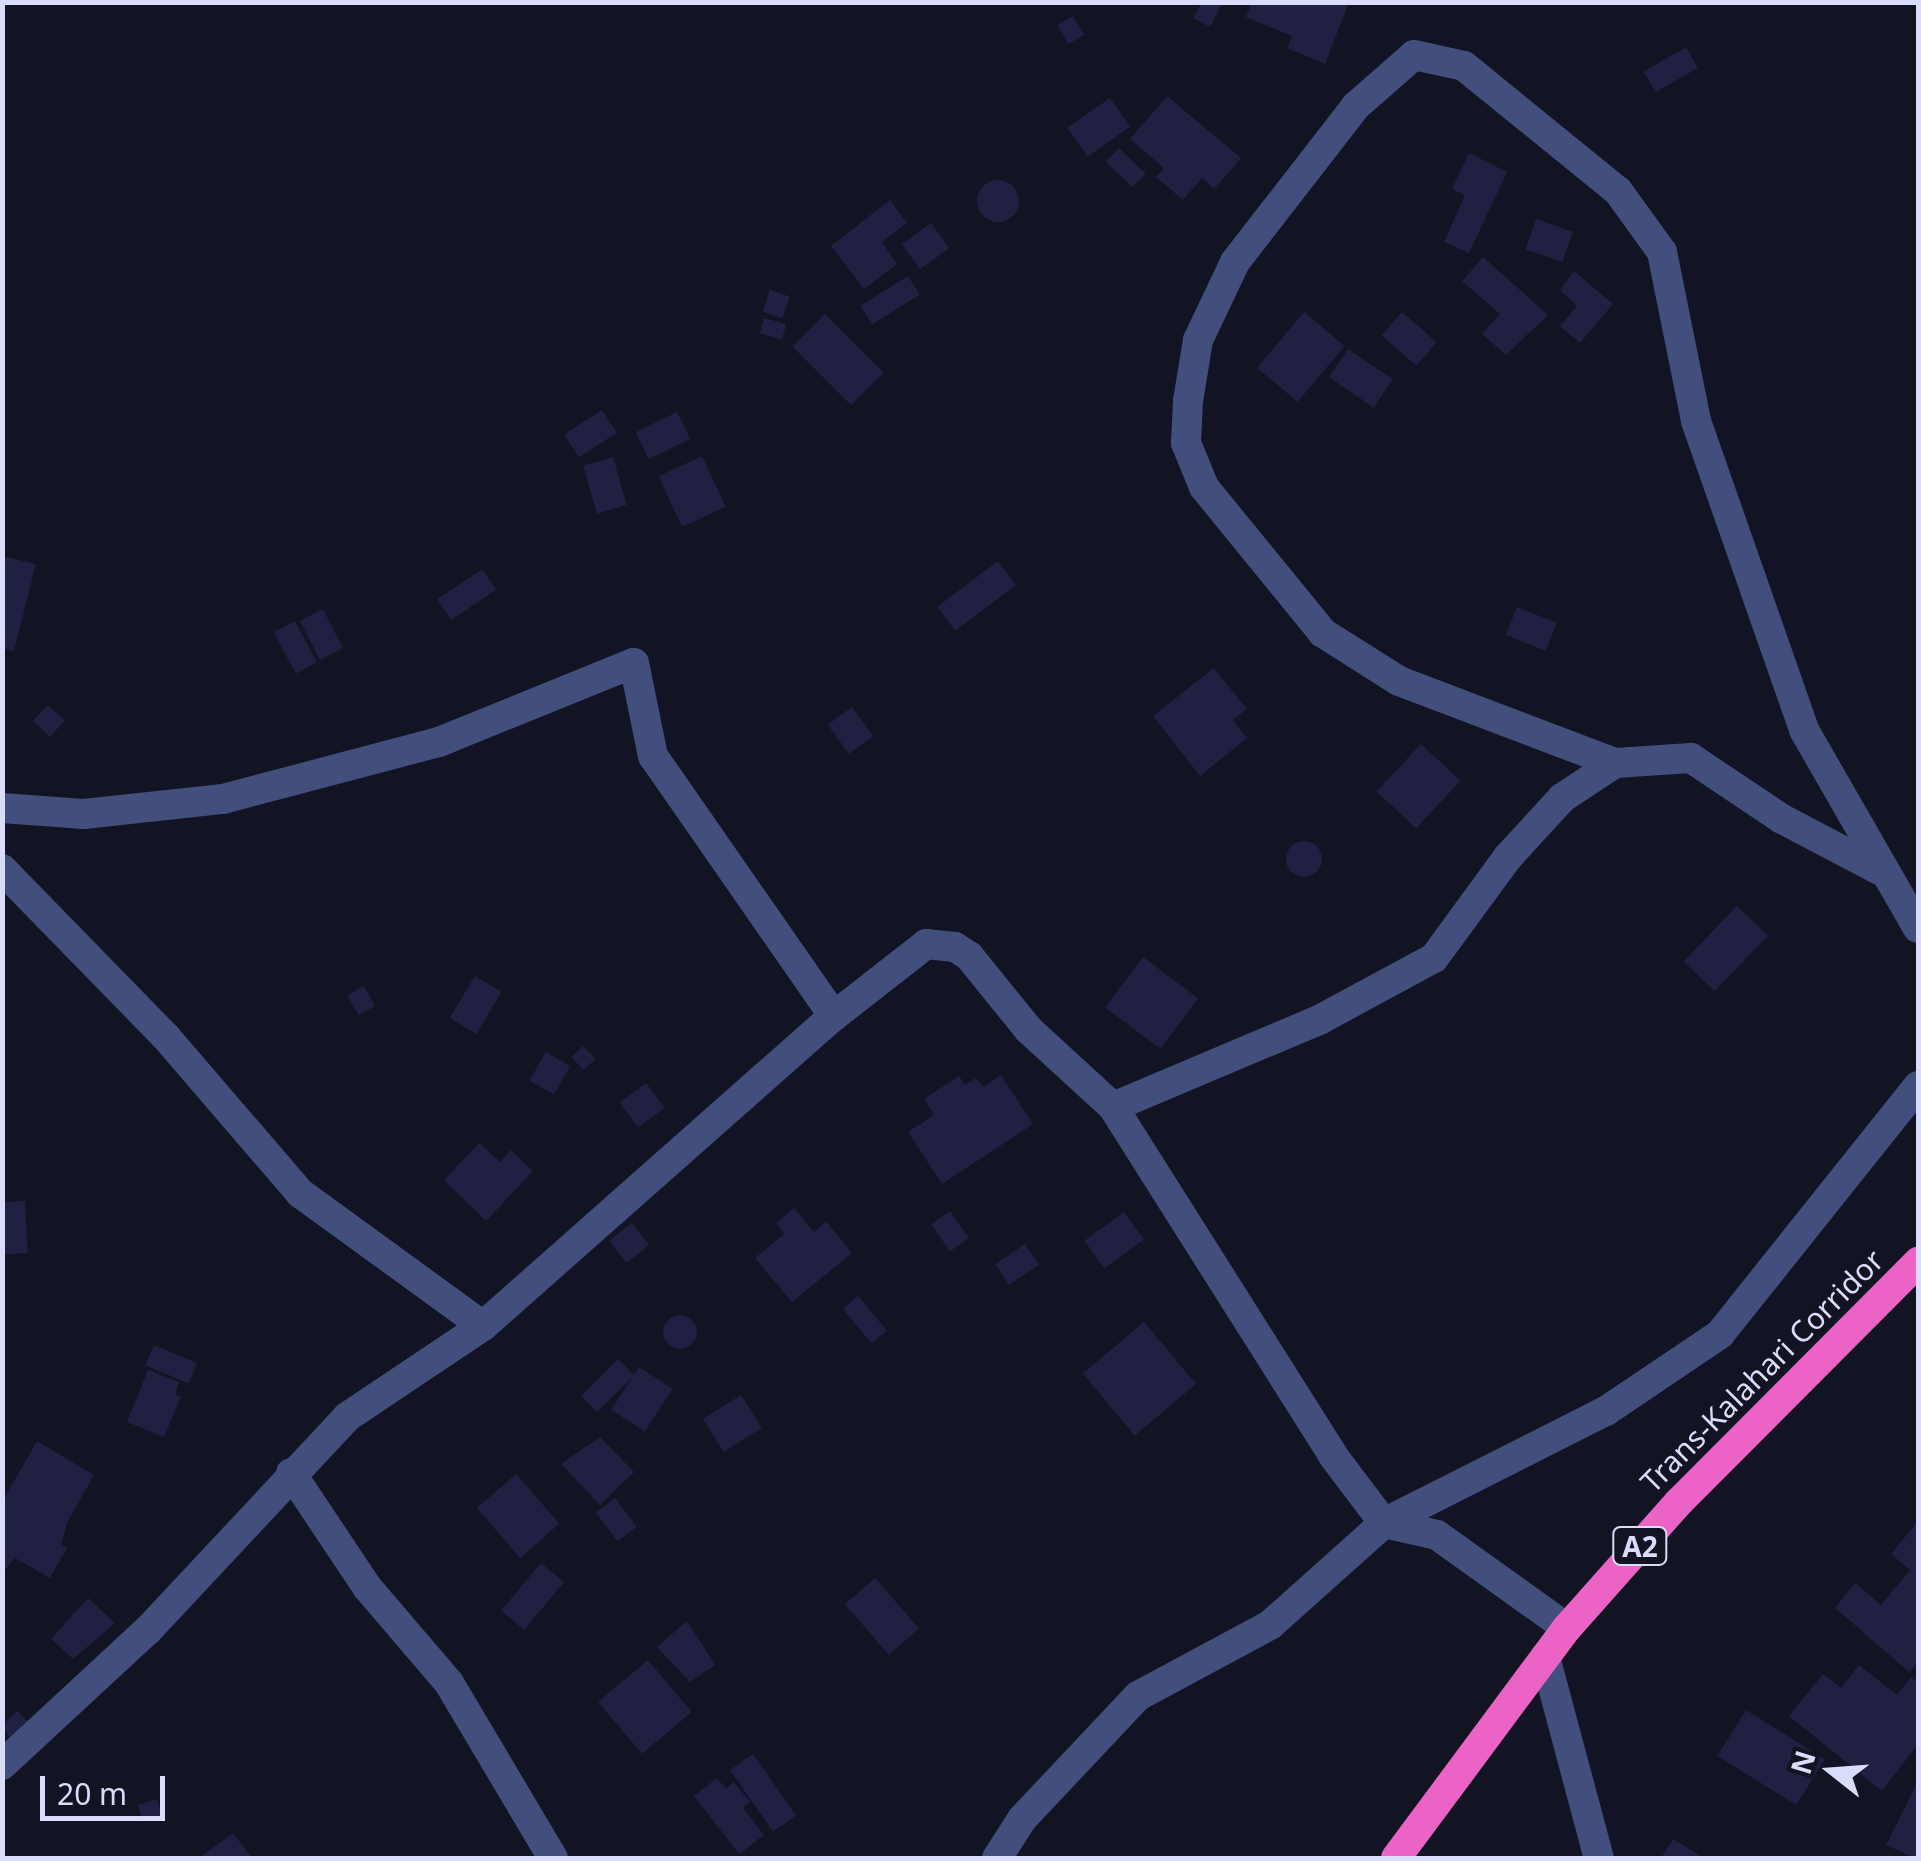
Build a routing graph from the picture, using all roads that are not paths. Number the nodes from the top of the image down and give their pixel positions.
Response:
1 (1615, 764) junction
2 (2, 808) edge
3 (2, 869) edge
4 (1885, 873) junction
5 (1918, 928) edge
6 (834, 1016) junction
7 (1918, 1086) edge
8 (1113, 1107) junction
9 (1918, 1262) edge
10 (483, 1326) junction
11 (290, 1473) junction
12 (1384, 1523) junction
13 (1567, 1628) junction
14 (1545, 1657) junction
15 (2, 1765) edge
16 (553, 1858) edge
17 (997, 1858) edge
18 (1396, 1858) edge
19 (1599, 1858) edge

1 - 4 street
1 - 4 street
1 - 8 street
2 - 6 street
3 - 10 street
4 - 5 street
6 - 8 street
6 - 10 street
7 - 12 street
8 - 12 street
9 - 13 highway, Trans-Kalahari Corridor / A2
10 - 11 street
11 - 15 street
11 - 16 street
12 - 13 street
12 - 17 street
13 - 14 highway, Trans-Kalahari Corridor / A2
14 - 18 highway, Trans-Kalahari Corridor / A2
14 - 19 street

